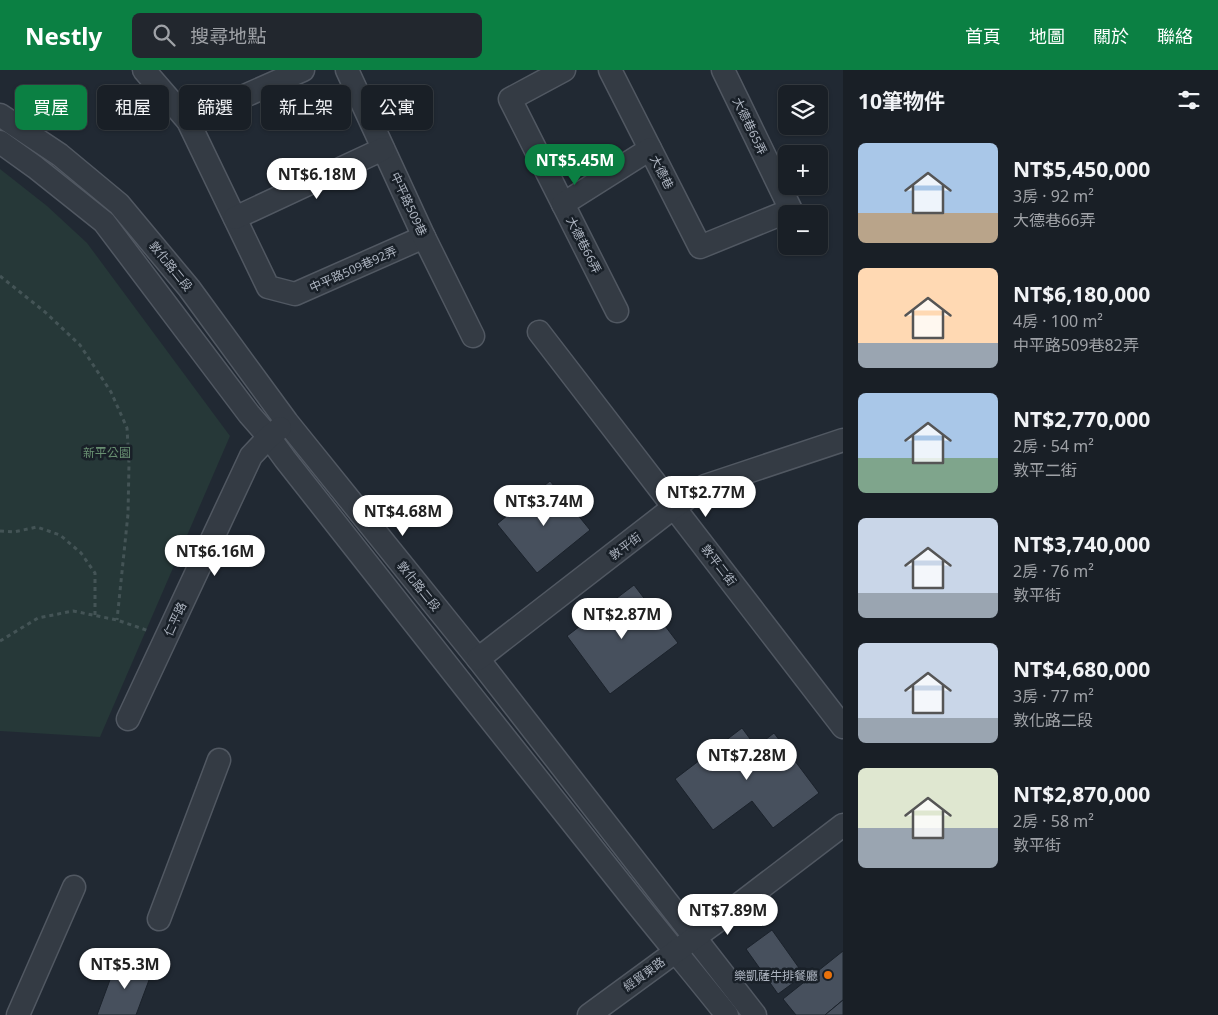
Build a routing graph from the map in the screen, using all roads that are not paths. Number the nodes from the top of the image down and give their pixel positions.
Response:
1 (144, 70) edge
2 (303, 70) edge
3 (348, 70) edge
4 (564, 70) edge
5 (610, 70) edge
6 (723, 70) edge
7 (251, 94) edge
8 (179, 111) edge
9 (0, 115) edge
10 (192, 130) edge
11 (0, 142) edge
12 (383, 149) junction
13 (650, 149) junction
14 (563, 204) junction
15 (235, 218) junction
16 (424, 238) junction
17 (700, 247) joint
18 (617, 311) dead end
19 (539, 332) dead end
20 (473, 336) dead end
21 (287, 422) junction
22 (269, 436) junction
23 (843, 440) edge
24 (674, 508) junction
25 (478, 659) junction
26 (128, 719) dead end
27 (843, 727) edge
28 (219, 760) dead end
29 (843, 825) edge
30 (74, 887) dead end
31 (159, 919) dead end
32 (695, 937) junction
33 (675, 952) junction
34 (18, 1015) edge
35 (589, 1015) edge
36 (727, 1015) edge
37 (755, 1015) edge

1 - 8 street
2 - 7 street
3 - 12 street, 中平路509巷
4 - 14 street, 大德巷66弄
5 - 13 street, 大德巷
6 - 17 street, 大德巷65弄
9 - 21 street, 敦化路二段
10 - 15 street
11 - 22 street, 敦化路二段
12 - 15 street
12 - 16 street, 中平路509巷
13 - 14 street
13 - 17 street, 大德巷
14 - 18 street, 大德巷66弄
15 - 16 street, 中平路509巷92弄
16 - 20 street, 中平路509巷
19 - 24 street, 敦平二街
21 - 22 street, 仁平路
21 - 25 street, 敦化路二段
22 - 26 street, 仁平路
22 - 33 street, 敦化路二段
23 - 24 street, 敦平街
24 - 25 street, 敦平街
24 - 27 street, 敦平二街
25 - 32 street, 敦化路二段
28 - 31 street
29 - 32 street, 經貿東路
30 - 34 street
32 - 33 street, 經貿東路
32 - 37 street, 敦化路二段
33 - 35 street, 經貿東路
33 - 36 street, 敦化路二段

